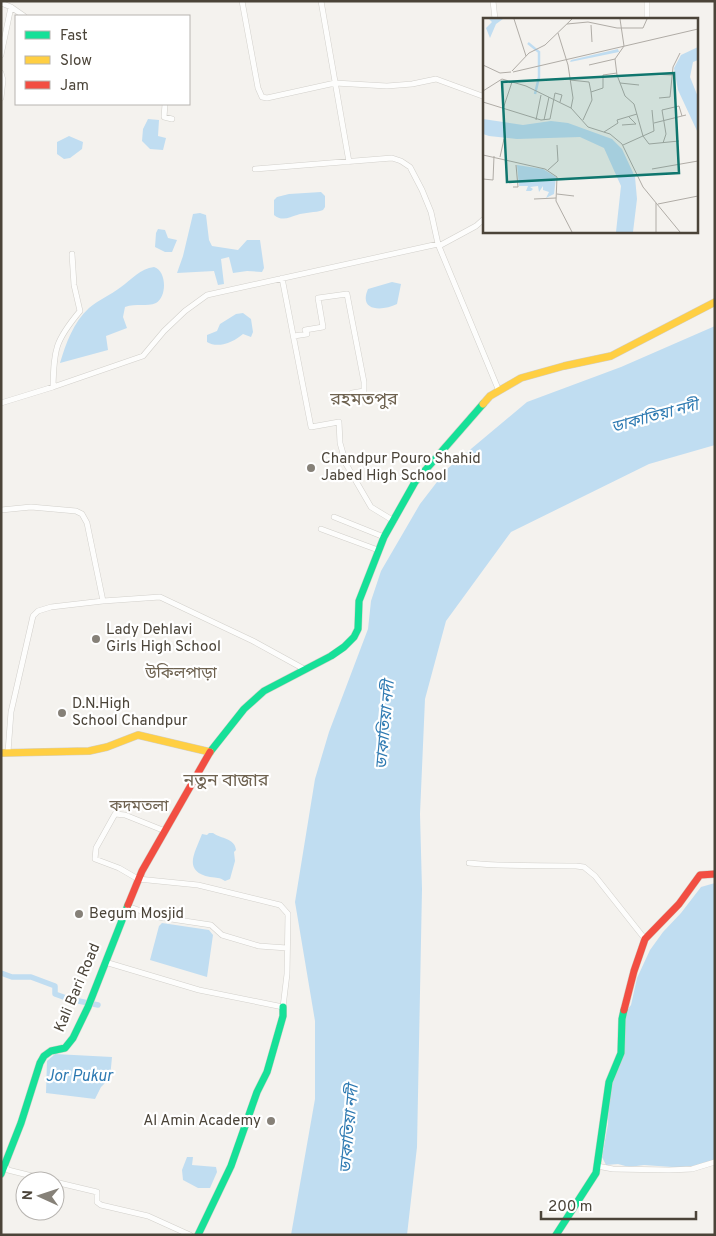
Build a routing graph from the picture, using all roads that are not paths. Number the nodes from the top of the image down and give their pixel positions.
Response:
1 (242, 1) edge
2 (321, 1) edge
3 (493, 1) edge
4 (647, 1) edge
5 (1, 3) edge
6 (11, 7) junction
7 (23, 15) edge
8 (495, 18) edge
9 (647, 18) edge
10 (1, 55) edge
11 (1, 73) edge
12 (335, 83) junction
13 (483, 96) edge
14 (1, 98) edge
15 (165, 105) edge
16 (172, 119) dead end
17 (349, 162) junction
18 (255, 169) dead end
19 (483, 220) edge
20 (438, 245) junction
21 (72, 254) dead end
22 (282, 278) junction
23 (715, 302) edge
24 (294, 336) junction
25 (53, 387) junction
26 (499, 391) junction
27 (352, 393) dead end
28 (1, 403) edge
29 (1, 510) edge
30 (334, 517) dead end
31 (394, 521) junction
32 (321, 529) dead end
33 (384, 537) junction
34 (378, 550) junction
35 (103, 601) junction
36 (304, 669) junction
37 (5, 752) edge
38 (210, 752) junction
39 (165, 831) junction
40 (470, 863) dead end
41 (715, 874) edge
42 (138, 879) junction
43 (127, 906) junction
44 (645, 939) junction
45 (286, 948) junction
46 (105, 962) junction
47 (283, 1007) junction
48 (715, 1162) edge
49 (3, 1165) edge
50 (597, 1166) junction
51 (15, 1172) edge
52 (1, 1174) edge
53 (65, 1184) edge
54 (190, 1235) edge
55 (198, 1235) edge
56 (556, 1235) edge

1 - 12 street
2 - 12 street
3 - 8 street
4 - 9 street
5 - 6 street
6 - 7 street
6 - 10 street
11 - 14 street
12 - 13 street
12 - 17 street
15 - 16 street
17 - 18 street
17 - 20 street
19 - 20 street
20 - 22 street
20 - 26 street
21 - 25 street
22 - 24 street
22 - 25 street
23 - 26 main road, Kali Bari Road
24 - 27 street
24 - 31 street
25 - 28 street
26 - 31 main road, Kali Bari Road
29 - 35 street
30 - 33 street
31 - 33 main road, Kali Bari Road
32 - 34 street
33 - 34 main road, Kali Bari Road
34 - 36 main road, Kali Bari Road
35 - 36 street
35 - 37 street
36 - 38 main road, Kali Bari Road
37 - 38 main road
38 - 39 main road, Kali Bari Road
39 - 42 main road, Kali Bari Road
39 - 42 street
40 - 44 street
41 - 44 main road
42 - 43 main road, Kali Bari Road
42 - 45 street
43 - 45 street
43 - 46 main road, Kali Bari Road
44 - 50 main road
45 - 47 street
46 - 47 street
46 - 49 main road, Kali Bari Road
47 - 55 main road
48 - 50 street
49 - 51 street
49 - 52 main road, Kali Bari Road
50 - 56 main road
53 - 54 street

